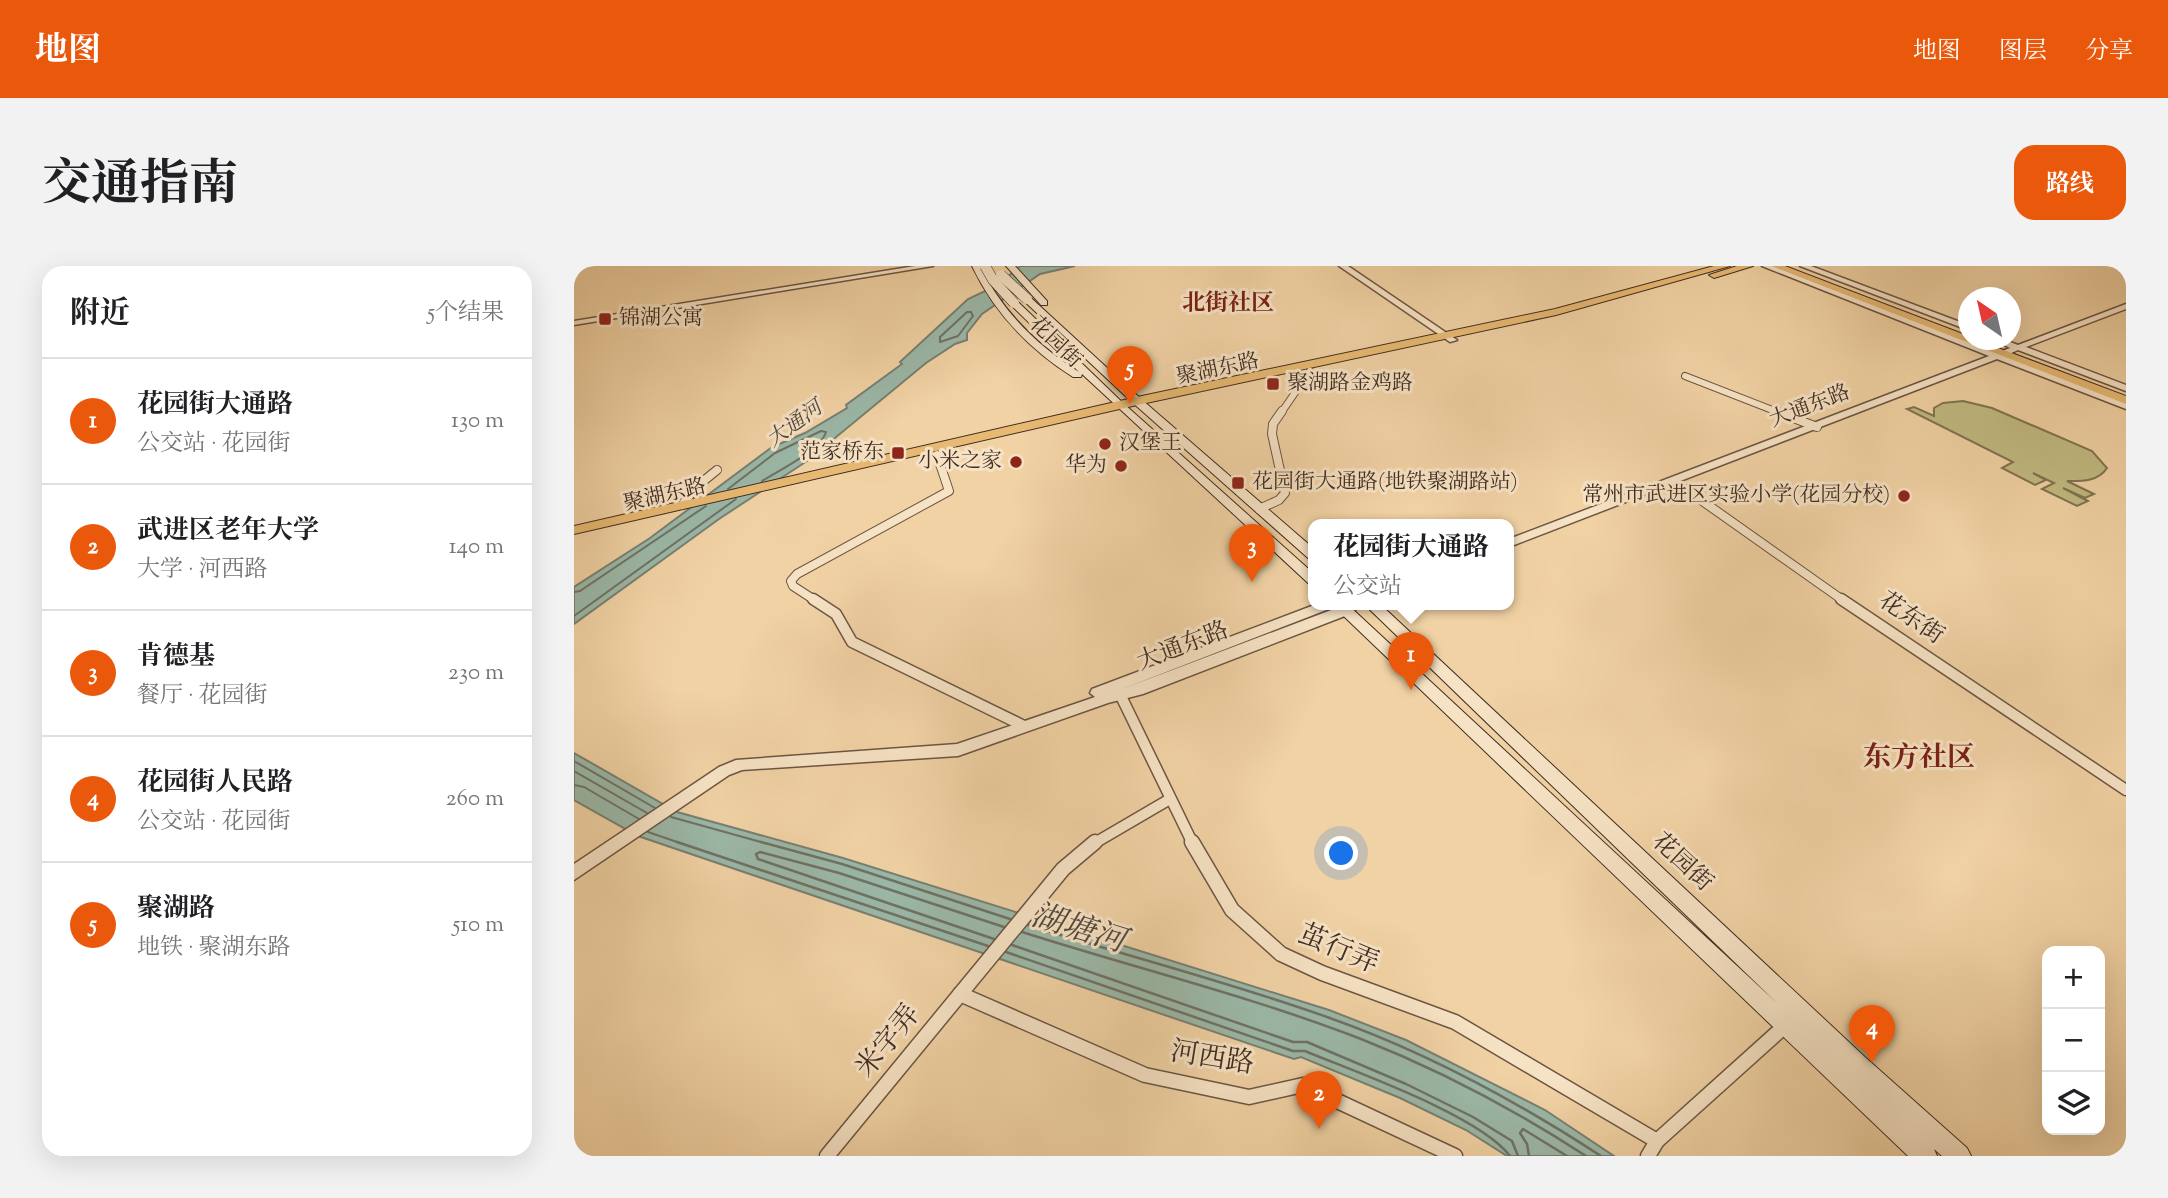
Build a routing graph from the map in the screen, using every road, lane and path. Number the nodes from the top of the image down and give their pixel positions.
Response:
1 (910, 266) edge
2 (929, 266) edge
3 (976, 266) edge
4 (985, 266) edge
5 (996, 266) edge
6 (1010, 266) edge
7 (1343, 266) edge
8 (1350, 266) edge
9 (1725, 266) edge
10 (1748, 266) edge
11 (1766, 266) edge
12 (1777, 266) edge
13 (1793, 266) edge
14 (1804, 266) edge
15 (2126, 306) edge
16 (574, 322) edge
17 (1958, 327) edge
18 (1958, 327) edge
19 (1958, 335) edge
20 (1452, 337) junction
21 (2005, 350) edge
22 (2008, 351) junction
23 (1310, 371) junction
24 (1685, 376) dead end
25 (2126, 388) edge
26 (2126, 394) edge
27 (2126, 400) edge
28 (1141, 404) junction
29 (2126, 406) edge
30 (1123, 408) junction
31 (1817, 427) junction
32 (937, 455) junction
33 (717, 470) dead end
34 (1674, 481) junction
35 (688, 504) junction
36 (1259, 509) junction
37 (574, 530) edge
38 (574, 539) edge
39 (1514, 541) edge
40 (1308, 551) edge
41 (1308, 575) edge
42 (1331, 610) edge
43 (1346, 610) edge
44 (1377, 610) edge
45 (1118, 690) junction
46 (1024, 726) junction
47 (2126, 790) edge
48 (1170, 799) junction
49 (574, 873) edge
50 (960, 994) junction
51 (1787, 1024) junction
52 (1657, 1141) junction
53 (827, 1156) edge
54 (1455, 1156) edge
55 (1648, 1156) edge
56 (1925, 1156) edge
57 (1959, 1156) edge

1 - 16 street
2 - 16 street
3 - 30 main road
4 - 30 main road, 花园街, bridge
5 - 28 main road, 花园街, bridge
6 - 28 main road
7 - 20 street
8 - 20 street
9 - 20 main road, 聚湖东路
10 - 20 main road, 聚湖东路
11 - 22 street
12 - 19 main road
13 - 17 main road
14 - 18 street
15 - 22 street, 大通东路
20 - 23 main road, 聚湖东路
20 - 28 main road, 聚湖东路
21 - 22 main road
22 - 25 street
22 - 26 main road
22 - 27 main road
22 - 29 street
22 - 31 street, 大通东路
23 - 28 main road, 聚湖东路
23 - 36 street
24 - 31 street
28 - 30 main road, 聚湖东路
28 - 36 main road, 花园街
30 - 32 main road, 聚湖东路
30 - 35 main road, 聚湖东路
30 - 41 main road, 花园街
31 - 34 street, 大通东路
32 - 38 main road, 聚湖东路
32 - 46 street
33 - 35 street
34 - 39 street, 大通东路
34 - 47 street, 花东街
35 - 37 main road, 聚湖东路
36 - 40 main road, 花园街
42 - 45 street, 大通东路
43 - 51 main road, 花园街
44 - 57 main road, 花园街
45 - 46 street, 大通东路
45 - 48 street, 茧行弄
46 - 49 street, 大通东路
48 - 50 street, 米字弄
48 - 52 street, 茧行弄
50 - 53 street, 米字弄
50 - 54 street, 河西路
51 - 52 street
51 - 56 main road, 花园街
52 - 55 street

